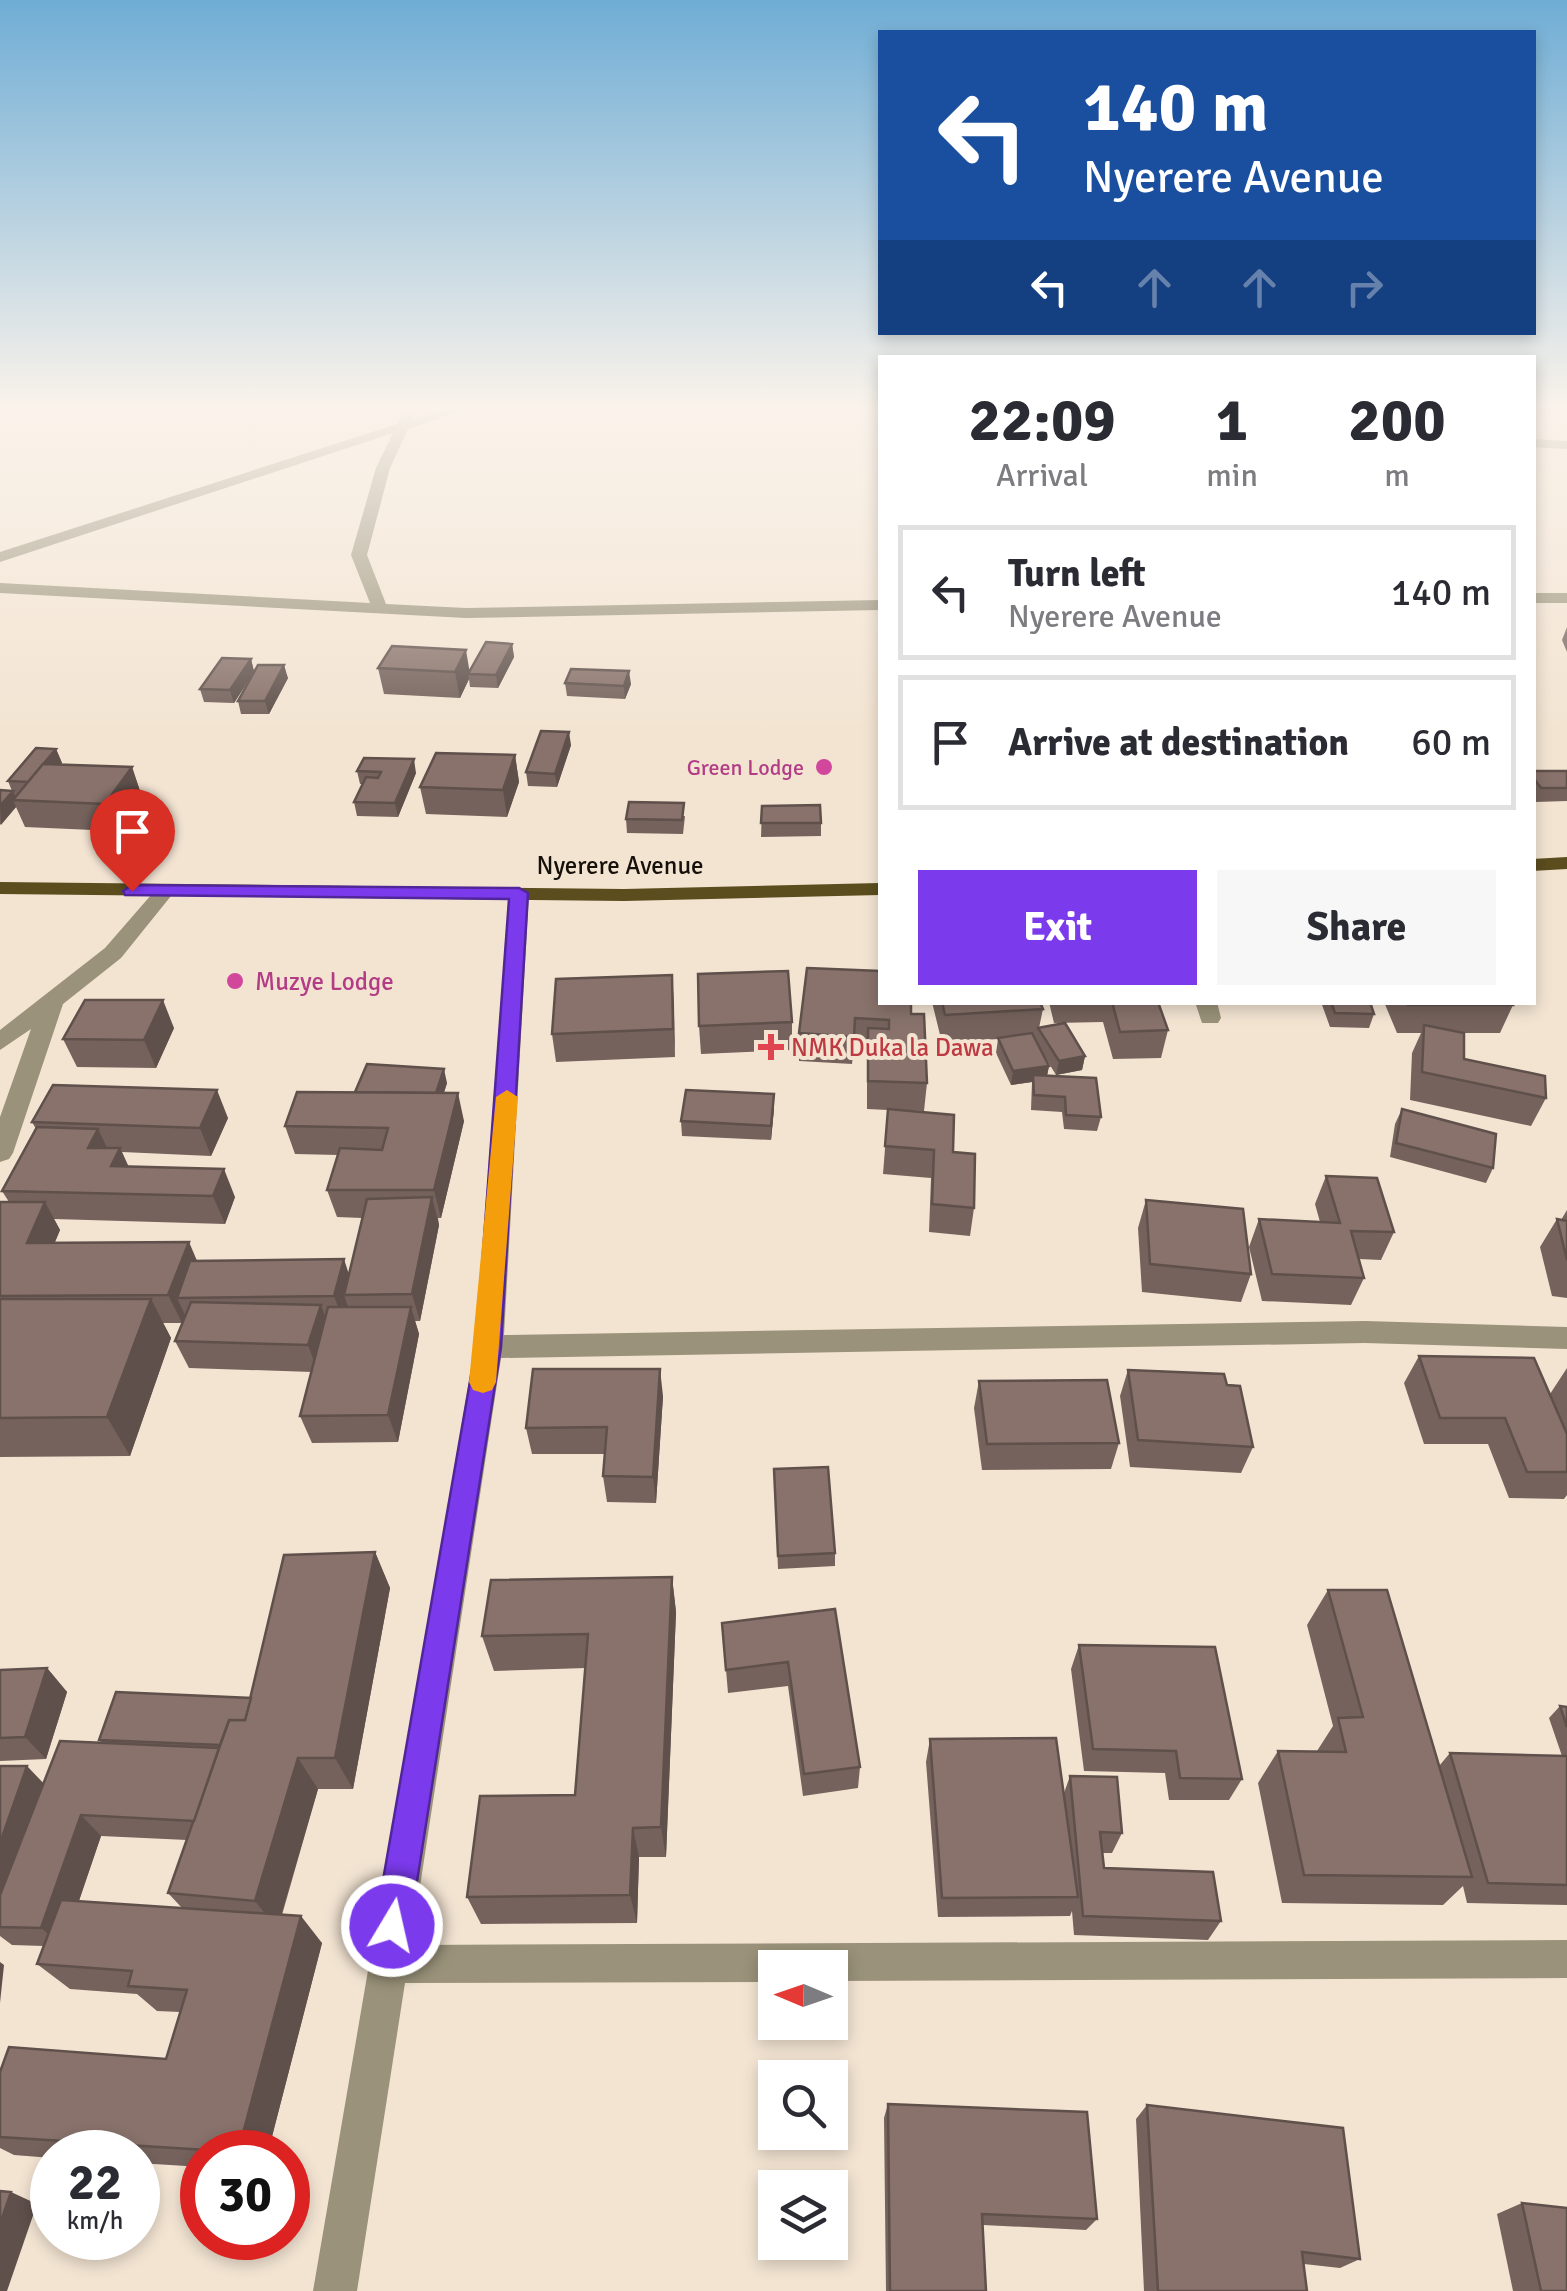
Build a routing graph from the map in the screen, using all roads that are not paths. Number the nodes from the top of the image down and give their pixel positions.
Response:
1 (129, 515) edge
2 (370, 515) edge
3 (0, 557) edge
4 (0, 588) edge
5 (1536, 598) edge
6 (1567, 598) edge
7 (878, 605) edge
8 (381, 610) junction
9 (1567, 863) edge
10 (1536, 865) edge
11 (0, 888) edge
12 (878, 889) edge
13 (165, 891) junction
14 (519, 893) junction
15 (52, 1002) junction
16 (0, 1042) edge
17 (0, 1153) edge
18 (1567, 1338) edge
19 (488, 1347) junction
20 (1567, 1958) edge
21 (386, 1964) junction
22 (335, 2291) edge

1 - 3 street
2 - 8 street
4 - 8 street
5 - 6 street
7 - 8 street
9 - 10 main road
11 - 13 main road, Nyerere Avenue
12 - 14 main road, Nyerere Avenue
13 - 14 main road, Nyerere Avenue
13 - 15 street
14 - 19 street
15 - 16 street
15 - 17 street
18 - 19 street
19 - 21 street
20 - 21 street
21 - 22 street

